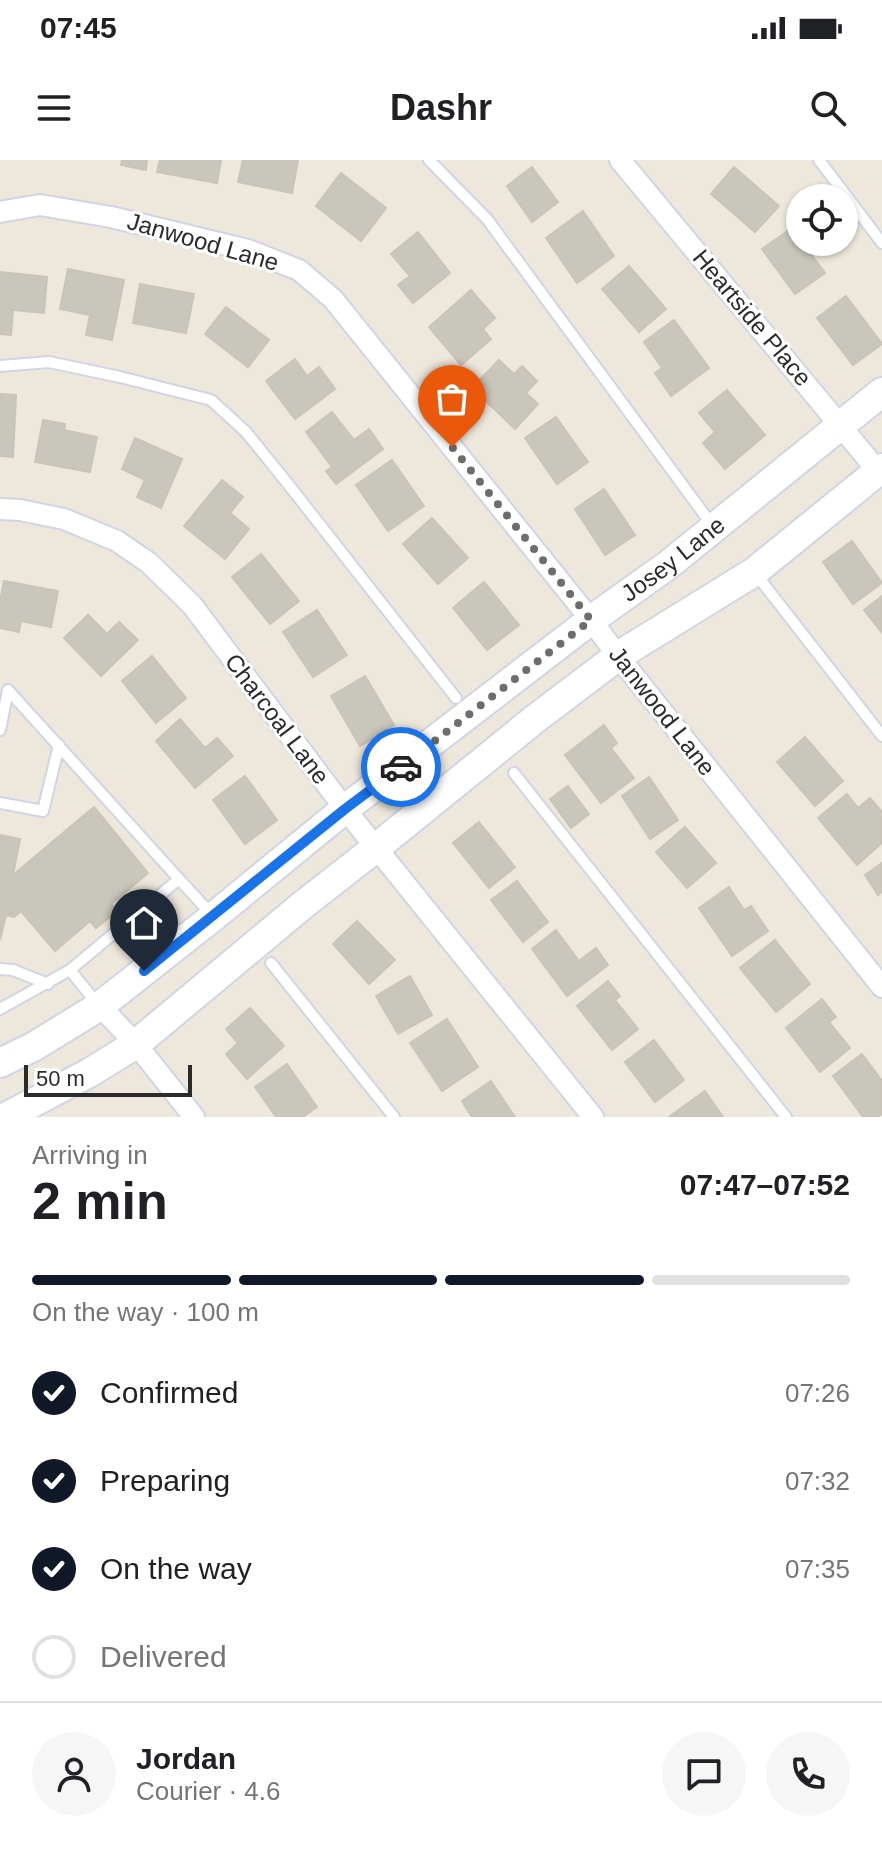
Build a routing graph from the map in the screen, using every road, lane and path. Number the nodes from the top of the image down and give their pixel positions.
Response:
1 (429, 160) edge
2 (620, 160) edge
3 (819, 160) edge
4 (0, 212) edge
5 (882, 243) edge
6 (0, 366) edge
7 (882, 392) edge
8 (841, 426) junction
9 (881, 472) edge
10 (0, 509) edge
11 (714, 528) junction
12 (754, 572) junction
13 (591, 620) junction
14 (618, 656) junction
15 (456, 698) dead end
16 (0, 730) edge
17 (882, 736) edge
18 (59, 745) junction
19 (514, 773) dead end
20 (0, 803) edge
21 (345, 809) junction
22 (377, 847) junction
23 (179, 879) junction
24 (213, 917) junction
25 (271, 963) dead end
26 (0, 969) edge
27 (70, 970) junction
28 (48, 984) junction
29 (882, 987) edge
30 (100, 1006) junction
31 (0, 1009) edge
32 (136, 1044) junction
33 (0, 1063) edge
34 (6, 1117) edge
35 (194, 1117) edge
36 (394, 1117) edge
37 (593, 1117) edge
38 (786, 1117) edge

1 - 11 lane
2 - 8 street, Heartside Place
3 - 5 lane
4 - 13 street, Janwood Lane
6 - 15 lane
7 - 8 main road, Josey Lane
8 - 9 street, Heartside Place
8 - 11 main road, Josey Lane
9 - 12 main road, Josey Lane
10 - 21 street, Charcoal Lane
11 - 13 main road, Josey Lane
12 - 14 main road, Josey Lane
12 - 17 lane
13 - 14 street, Janwood Lane
13 - 21 main road, Josey Lane
14 - 22 main road, Josey Lane
14 - 29 street, Janwood Lane
16 - 18 lane
18 - 20 lane
18 - 23 lane
19 - 38 lane
21 - 22 street, Charcoal Lane
21 - 24 main road, Josey Lane
22 - 32 main road, Josey Lane
22 - 37 street, Charcoal Lane
23 - 24 lane
23 - 27 lane
24 - 30 main road, Josey Lane
25 - 36 lane
26 - 28 lane
27 - 28 lane
27 - 30 lane
28 - 31 lane
30 - 32 street
30 - 33 main road, Josey Lane
32 - 34 main road, Josey Lane
32 - 35 street

